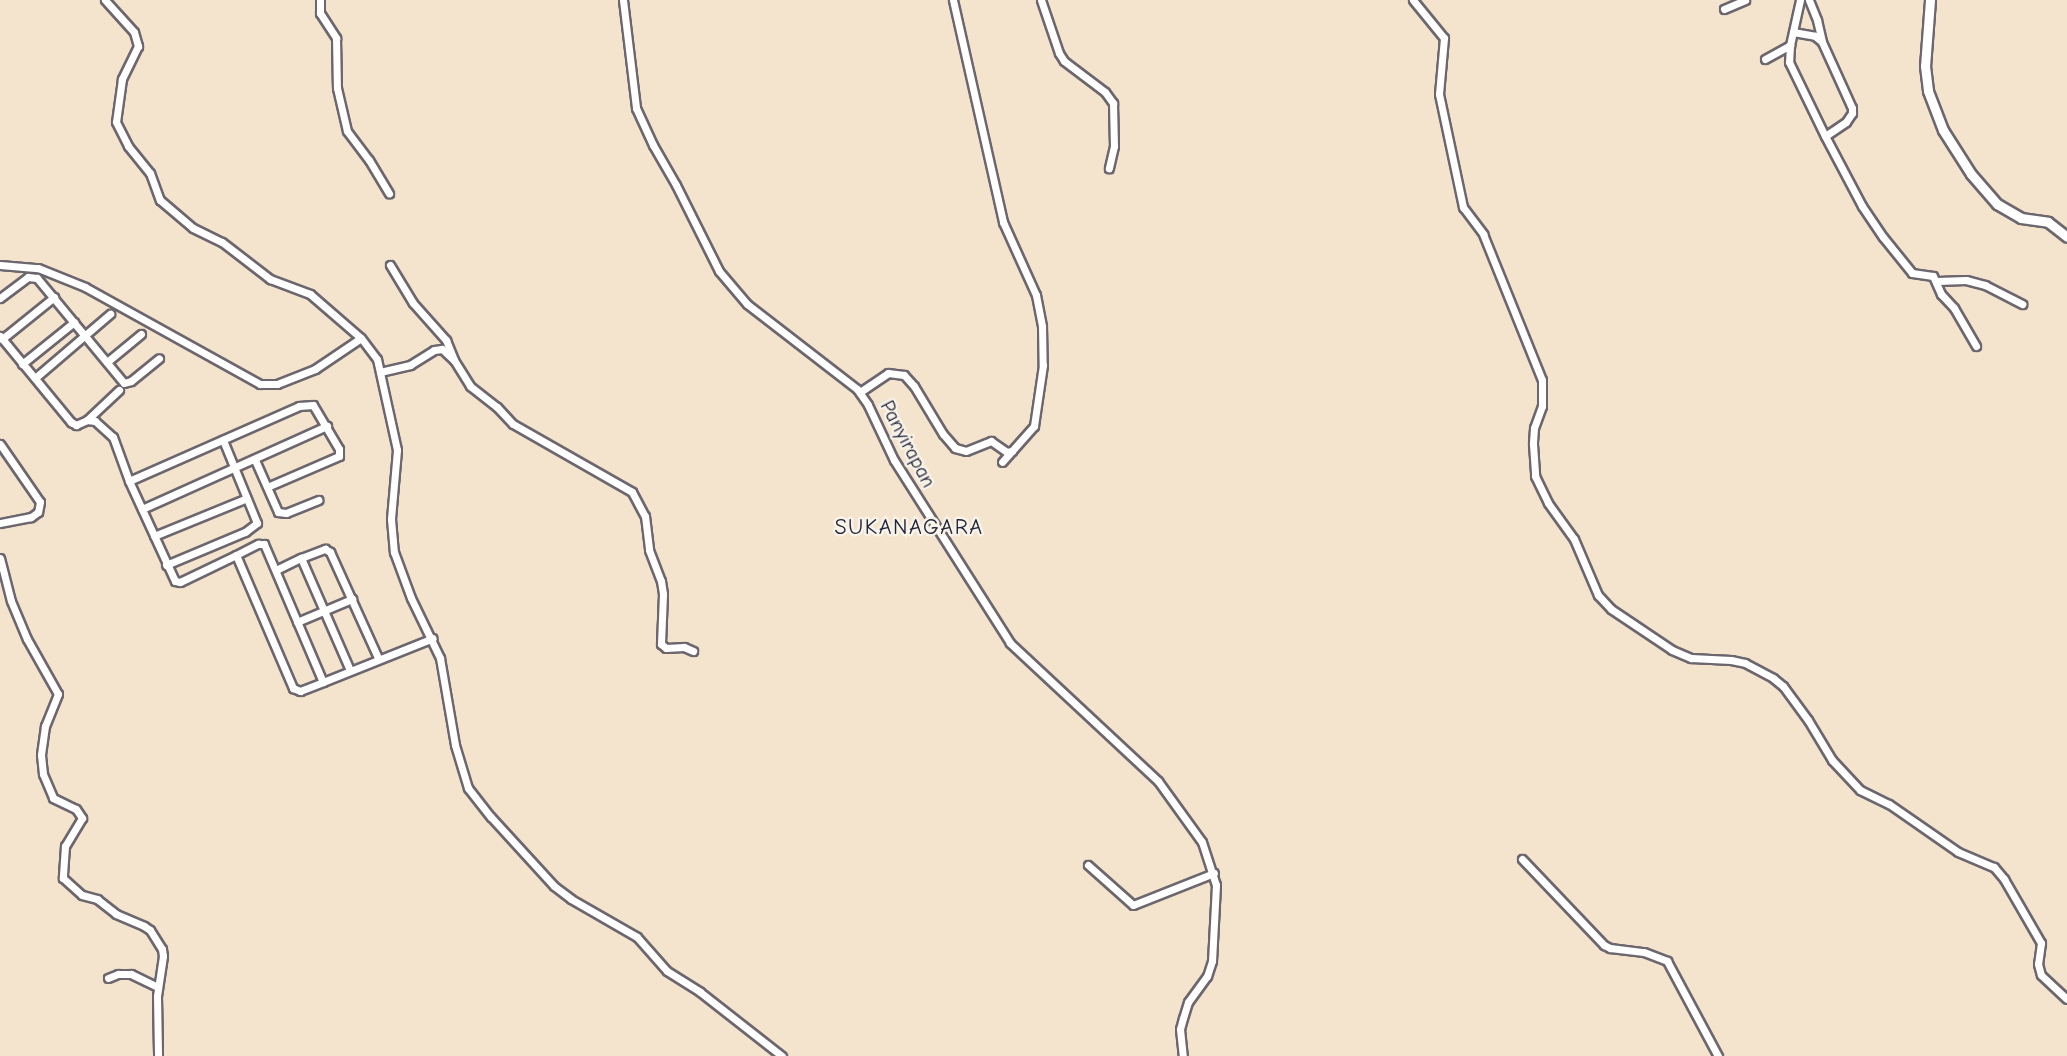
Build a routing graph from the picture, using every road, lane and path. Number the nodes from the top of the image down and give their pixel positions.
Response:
1 (105, 0) edge
2 (320, 0) edge
3 (623, 0) edge
4 (953, 0) edge
5 (1041, 0) edge
6 (1413, 0) edge
7 (1745, 0) edge
8 (1800, 0) edge
9 (1809, 0) edge
10 (1930, 0) edge
11 (1724, 9) dead end
12 (1794, 32) junction
13 (1822, 42) junction
14 (1790, 45) junction
15 (1765, 59) dead end
16 (1825, 136) junction
17 (1109, 168) dead end
18 (389, 193) dead end
19 (2067, 237) edge
20 (390, 265) dead end
21 (0, 266) edge
22 (1936, 281) junction
23 (54, 297) junction
24 (0, 298) edge
25 (2022, 304) dead end
26 (110, 315) dead end
27 (74, 322) junction
28 (141, 334) dead end
29 (85, 336) junction
30 (1, 337) edge
31 (361, 338) junction
32 (1976, 346) dead end
33 (159, 358) dead end
34 (454, 360) junction
35 (107, 362) junction
36 (22, 364) junction
37 (380, 372) junction
38 (35, 378) junction
39 (119, 390) dead end
40 (860, 392) junction
41 (87, 420) junction
42 (327, 426) junction
43 (223, 440) junction
44 (0, 444) edge
45 (1012, 451) junction
46 (255, 460) junction
47 (1002, 462) dead end
48 (235, 469) junction
49 (129, 480) junction
50 (267, 487) junction
51 (248, 498) junction
52 (318, 500) dead end
53 (142, 509) junction
54 (0, 523) edge
55 (154, 536) junction
56 (236, 555) junction
57 (0, 558) edge
58 (302, 558) junction
59 (165, 565) junction
60 (276, 570) junction
61 (352, 599) junction
62 (324, 610) junction
63 (297, 622) junction
64 (433, 638) junction
65 (693, 651) dead end
66 (378, 658) junction
67 (350, 670) junction
68 (323, 682) junction
69 (1522, 859) dead end
70 (1088, 865) dead end
71 (1214, 873) junction
72 (108, 978) dead end
73 (158, 987) junction
74 (2067, 999) edge
75 (158, 1056) edge
76 (782, 1056) edge
77 (1183, 1056) edge
78 (1718, 1056) edge

1 - 31 street
2 - 18 street
3 - 40 street, Panyirapan
4 - 45 street
5 - 17 street
6 - 74 street
7 - 11 street
8 - 12 street
9 - 13 street
10 - 19 street
12 - 13 street
12 - 14 street
13 - 16 street
14 - 15 street
14 - 16 street
16 - 22 street
20 - 34 street
21 - 31 street
22 - 25 street
22 - 32 street
23 - 24 street
23 - 27 street
23 - 30 street
26 - 29 street
27 - 29 street
27 - 36 street
28 - 35 street
29 - 35 street
29 - 38 street
30 - 36 street
31 - 37 street
33 - 35 street
34 - 37 street
34 - 65 street
36 - 38 street
37 - 64 street
38 - 41 street
39 - 41 street
40 - 45 street
40 - 71 street, Panyirapan
41 - 49 street
42 - 43 street
42 - 46 street
42 - 50 street
43 - 48 street
43 - 49 street
44 - 54 street
45 - 47 street
46 - 48 street
46 - 50 street
48 - 51 street
48 - 53 street
49 - 53 street
50 - 52 street
51 - 55 street
51 - 59 street
53 - 55 street
55 - 59 street
56 - 59 street
56 - 60 street
56 - 68 street
57 - 73 street
58 - 60 street
58 - 61 street
58 - 62 street
60 - 63 street
61 - 62 street
61 - 66 street
62 - 63 street
62 - 67 street
63 - 68 street
64 - 66 street
64 - 76 street
66 - 67 street
67 - 68 street
69 - 78 street
70 - 71 street
71 - 77 street, Panyirapan
72 - 73 street
73 - 75 street

